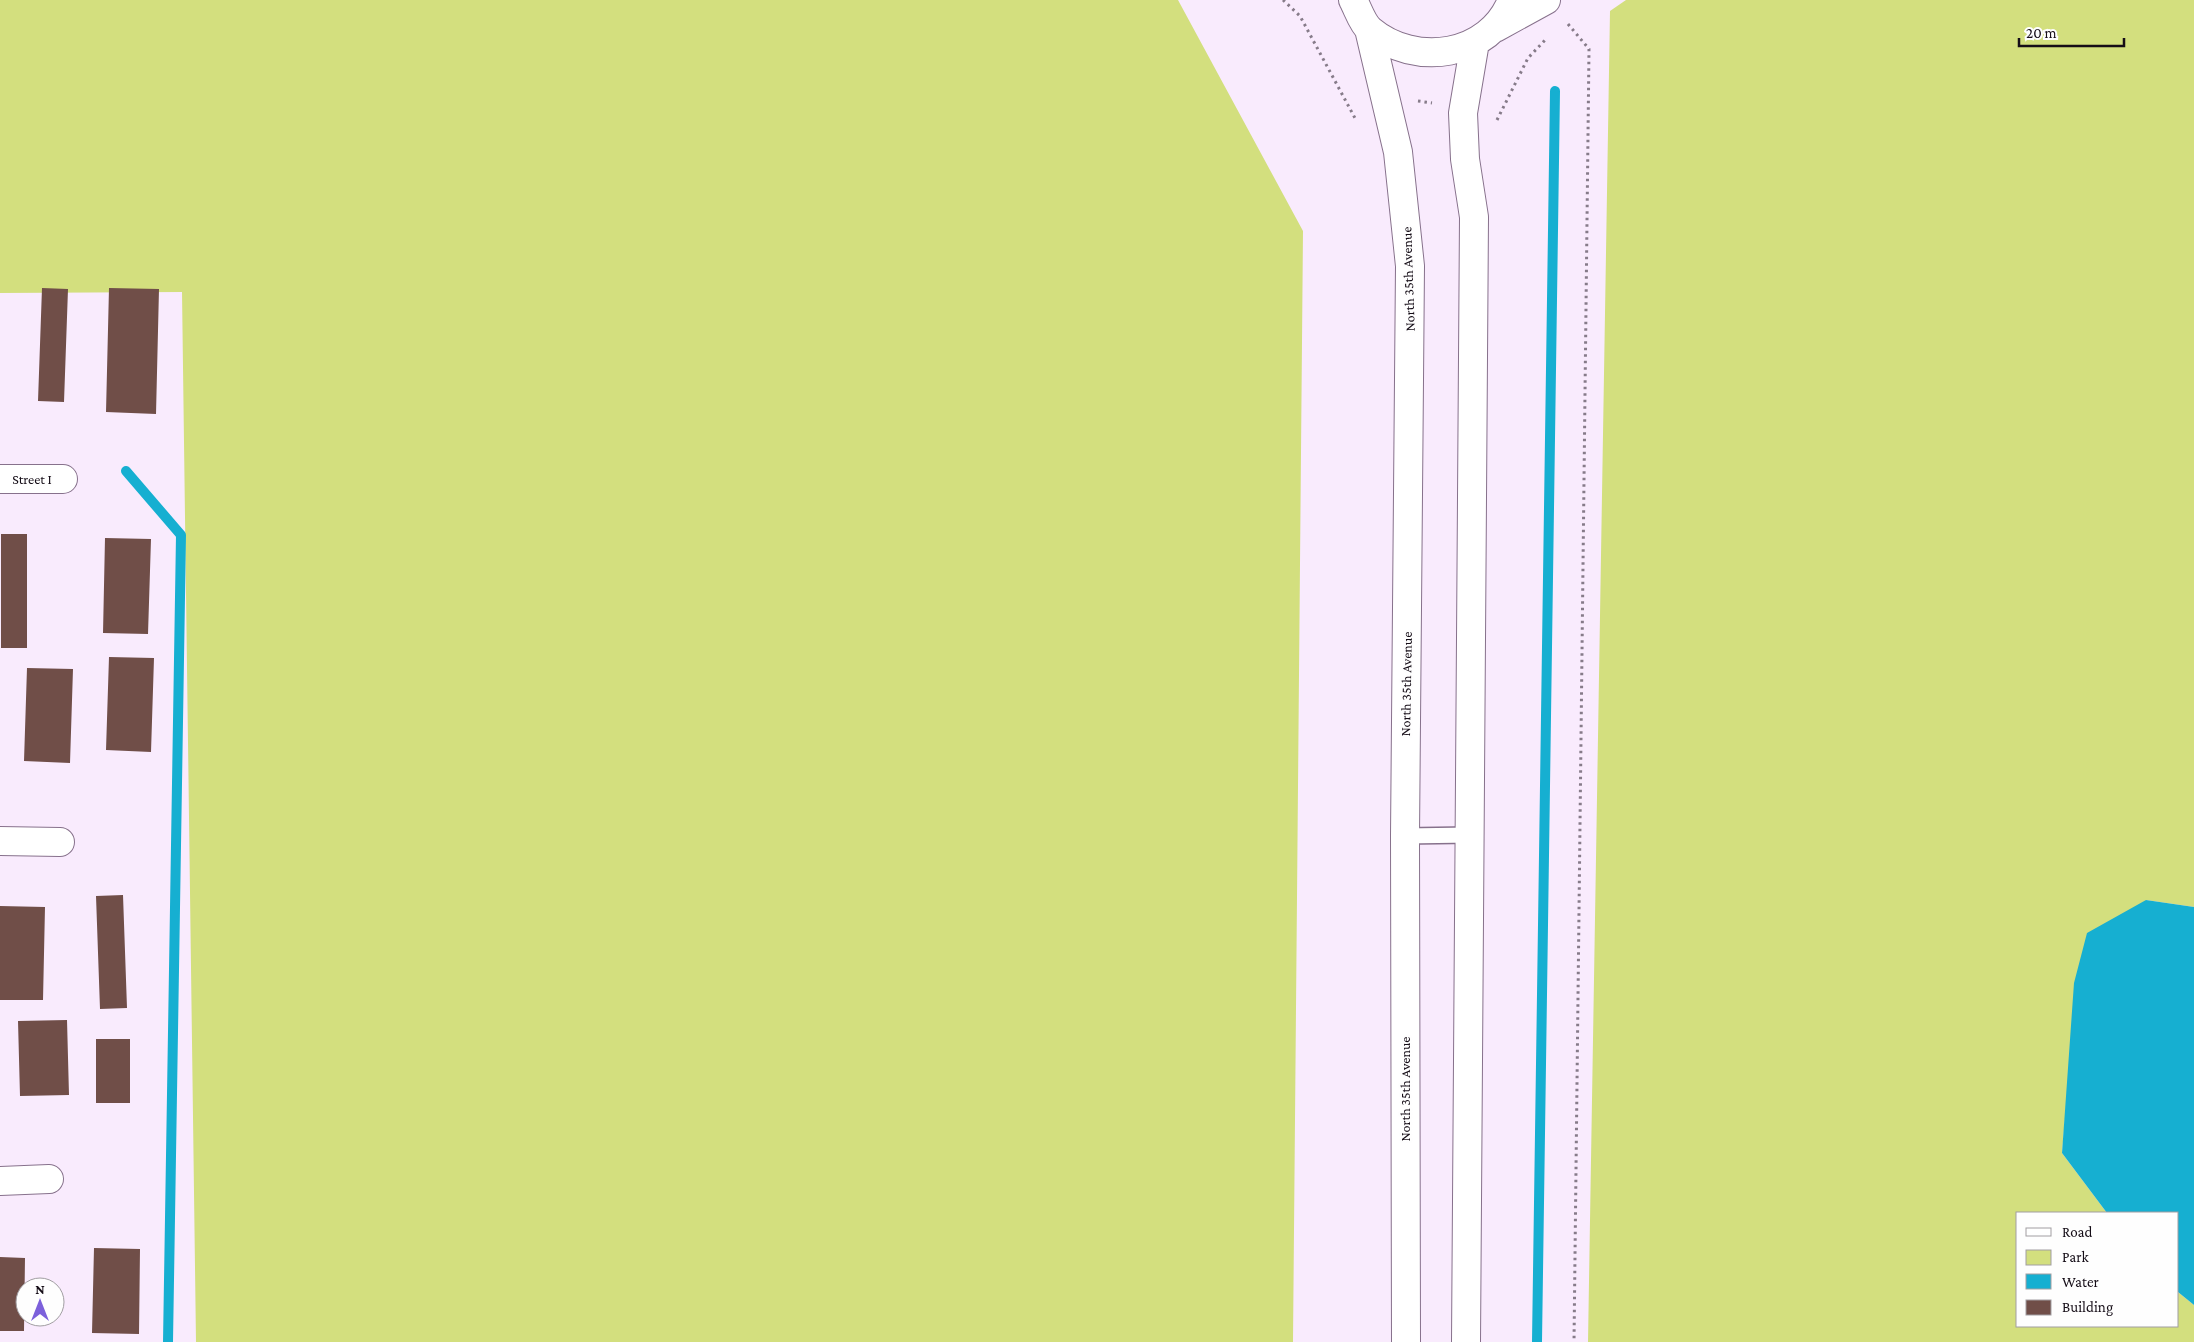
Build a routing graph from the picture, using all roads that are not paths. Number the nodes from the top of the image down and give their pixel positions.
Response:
1 (1512, 0) edge
2 (1555, 10) edge
3 (1355, 11) edge
4 (1485, 36) junction
5 (0, 479) edge
6 (63, 479) dead end
7 (1470, 835) junction
8 (1405, 836) junction
9 (0, 842) edge
10 (60, 842) dead end
11 (49, 1179) dead end
12 (0, 1181) edge
13 (1406, 1342) edge
14 (1466, 1342) edge

1 - 4 street
2 - 4 street
3 - 4 street
3 - 8 street, North 35th Avenue
4 - 7 street
5 - 6 street, Street I
7 - 8 lane
7 - 14 street
8 - 13 street, North 35th Avenue
9 - 10 street
11 - 12 street

